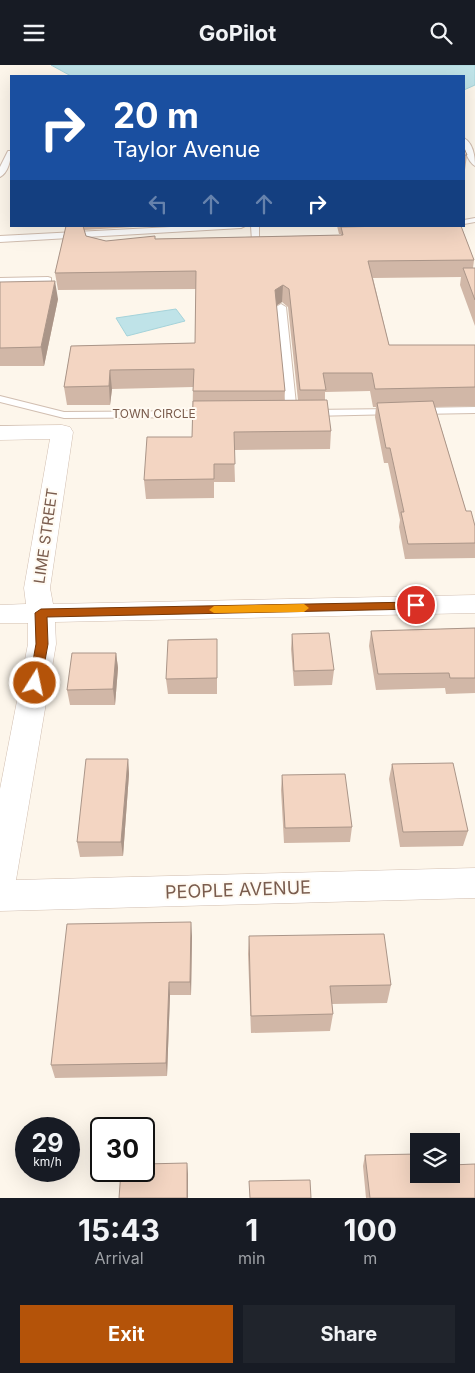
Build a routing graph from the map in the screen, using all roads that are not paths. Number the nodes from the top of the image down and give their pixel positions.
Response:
1 (465, 142) edge
2 (10, 155) edge
3 (475, 164) edge
4 (0, 175) edge
5 (232, 227) edge
6 (255, 227) edge
7 (89, 234) junction
8 (0, 239) edge
9 (256, 241) edge
10 (89, 244) edge
11 (48, 280) edge
12 (0, 281) edge
13 (280, 307) edge
14 (0, 399) edge
15 (475, 410) edge
16 (292, 413) junction
17 (222, 414) edge
18 (272, 414) edge
19 (0, 433) edge
20 (475, 604) edge
21 (41, 613) junction
22 (0, 614) edge
23 (0, 877) edge
24 (475, 883) edge
25 (0, 896) edge

1 - 3 lane
2 - 4 lane
5 - 7 lane
6 - 9 lane
7 - 8 lane
7 - 10 lane
11 - 12 lane
13 - 16 lane
14 - 17 lane, TOWN CIRCLE
15 - 16 lane
16 - 18 lane
19 - 21 street, LIME STREET
20 - 21 street
21 - 22 street
21 - 23 street, LIME STREET
24 - 25 street, PEOPLE AVENUE

